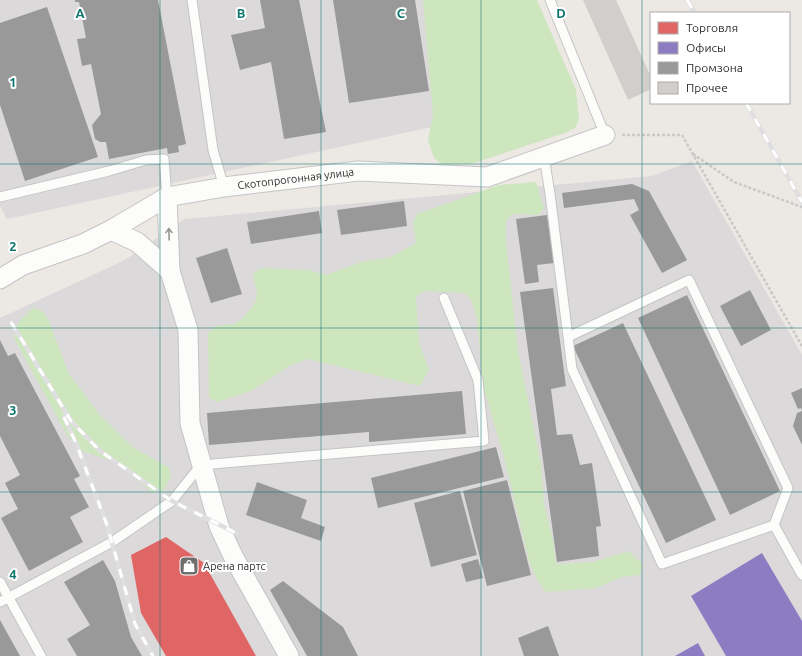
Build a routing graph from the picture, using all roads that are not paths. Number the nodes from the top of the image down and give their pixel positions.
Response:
1 (192, 0) edge
2 (550, 0) edge
3 (605, 135) joint
4 (544, 156) junction
5 (224, 187) junction
6 (0, 197) edge
7 (167, 197) junction
8 (111, 230) junction
9 (170, 271) junction
10 (0, 280) edge
11 (444, 298) dead end
12 (568, 337) junction
13 (201, 465) junction
14 (774, 525) junction
15 (802, 575) edge
16 (0, 582) edge
17 (8, 598) junction
18 (0, 602) edge
19 (41, 656) edge
20 (289, 656) edge

1 - 5 lane
2 - 3 lane
3 - 4 street, Скотопрогонная улица
4 - 5 street, Скотопрогонная улица
4 - 12 lane
5 - 7 street, Скотопрогонная улица
6 - 7 lane
7 - 8 street, Скотопрогонная улица
9 -> 7 street
8 - 9 street
8 - 10 street, Скотопрогонная улица
9 - 13 street
11 - 13 lane
12 - 14 lane
12 - 14 lane
13 - 17 lane
13 - 20 street
14 - 15 lane
16 - 17 lane
17 - 18 lane
17 - 19 lane

